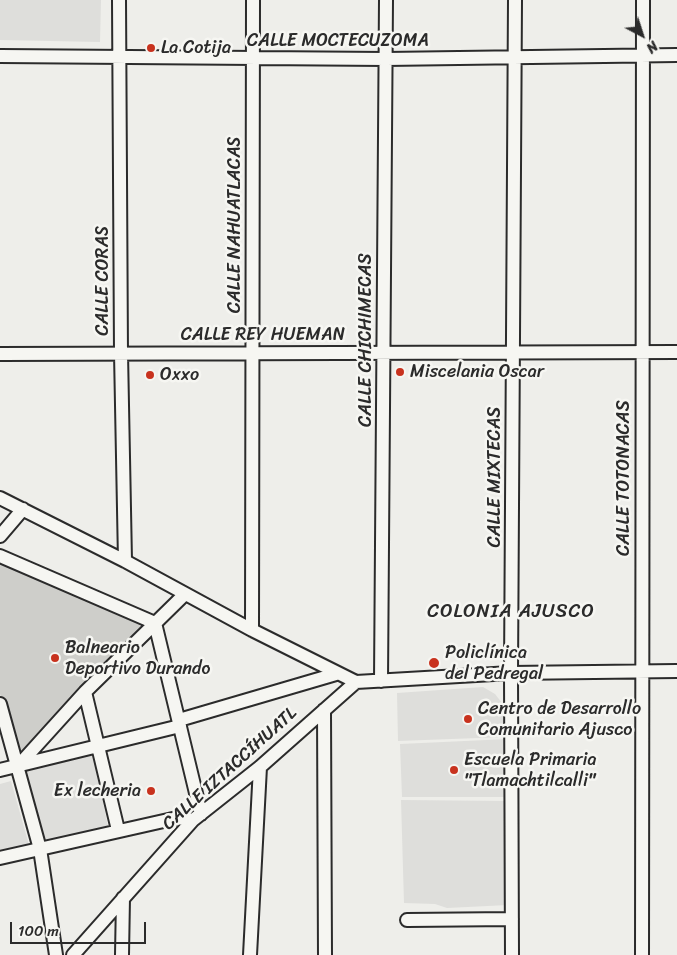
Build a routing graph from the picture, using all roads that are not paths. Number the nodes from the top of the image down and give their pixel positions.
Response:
1 (119, 0) edge
2 (252, 0) edge
3 (386, 0) edge
4 (515, 0) edge
5 (643, 0) edge
6 (677, 55) edge
7 (0, 56) edge
8 (643, 56) junction
9 (119, 58) junction
10 (515, 58) junction
11 (252, 59) junction
12 (386, 59) junction
13 (383, 352) junction
14 (514, 352) junction
15 (642, 352) junction
16 (677, 352) edge
17 (121, 353) junction
18 (253, 353) junction
19 (0, 354) edge
20 (0, 498) edge
21 (23, 509) junction
22 (0, 536) edge
23 (0, 556) edge
24 (125, 561) junction
25 (185, 594) junction
26 (155, 623) junction
27 (252, 630) junction
28 (677, 670) edge
29 (642, 671) junction
30 (512, 673) junction
31 (336, 674) junction
32 (381, 681) junction
33 (356, 682) junction
34 (85, 692) junction
35 (0, 704) edge
36 (324, 710) junction
37 (179, 723) junction
38 (98, 746) junction
39 (18, 766) junction
40 (260, 767) junction
41 (0, 770) edge
42 (197, 817) junction
43 (118, 830) junction
44 (40, 849) junction
45 (0, 858) edge
46 (123, 898) junction
47 (512, 919) junction
48 (407, 920) dead end
49 (56, 955) edge
50 (73, 955) edge
51 (122, 955) edge
52 (250, 955) edge
53 (325, 955) edge
54 (512, 955) edge
55 (642, 955) edge

1 - 9 street, CALLE CORAS
2 - 11 street, CALLE NAHUATLACAS
3 - 12 street, CALLE CHICHIMECAS
4 - 10 street, CALLE MIXTECAS
5 - 8 street, CALLE TOTONACAS
6 - 8 street, CALLE MOCTECUZOMA
7 - 9 street, CALLE MOCTECUZOMA
8 - 10 street, CALLE MOCTECUZOMA
8 - 15 street, CALLE TOTONACAS
9 - 11 street, CALLE MOCTECUZOMA
9 - 17 street, CALLE CORAS
10 - 12 street, CALLE MOCTECUZOMA
10 - 14 street, CALLE MIXTECAS
11 - 12 street, CALLE MOCTECUZOMA
11 - 18 street, CALLE NAHUATLACAS
12 - 13 street, CALLE CHICHIMECAS
13 - 14 street, CALLE REY HUEMAN
13 - 18 street, CALLE REY HUEMAN
13 - 32 street, CALLE CHICHIMECAS
14 - 15 street, CALLE REY HUEMAN
14 - 30 street, CALLE MIXTECAS
15 - 16 street, CALLE REY HUEMAN
15 - 29 street, CALLE TOTONACAS
17 - 18 street, CALLE REY HUEMAN
17 - 19 street, CALLE REY HUEMAN
17 - 24 street, CALLE CORAS
18 - 27 street, CALLE NAHUATLACAS
20 - 21 street
21 - 22 street
21 - 24 street
23 - 26 street
24 - 25 street
25 - 26 street
25 - 27 street
26 - 34 street
26 - 37 street
27 - 31 street
28 - 29 street
29 - 30 street
29 - 55 street, CALLE TOTONACAS
30 - 32 street
30 - 47 street, CALLE MIXTECAS
31 - 33 street
31 - 37 street
32 - 33 street
33 - 36 street, CALLE IZTACCÍHUATL
34 - 38 street
34 - 39 street
35 - 39 street
36 - 40 street, CALLE IZTACCÍHUATL
36 - 53 street
37 - 38 street
37 - 42 street
38 - 39 street
38 - 43 street
39 - 41 street
39 - 44 street
40 - 42 street, CALLE IZTACCÍHUATL
40 - 52 street
42 - 43 street
42 - 46 street, CALLE IZTACCÍHUATL
43 - 44 street
44 - 45 street
44 - 49 street
46 - 50 street, CALLE IZTACCÍHUATL
46 - 51 street
47 - 48 street
47 - 54 street, CALLE MIXTECAS

